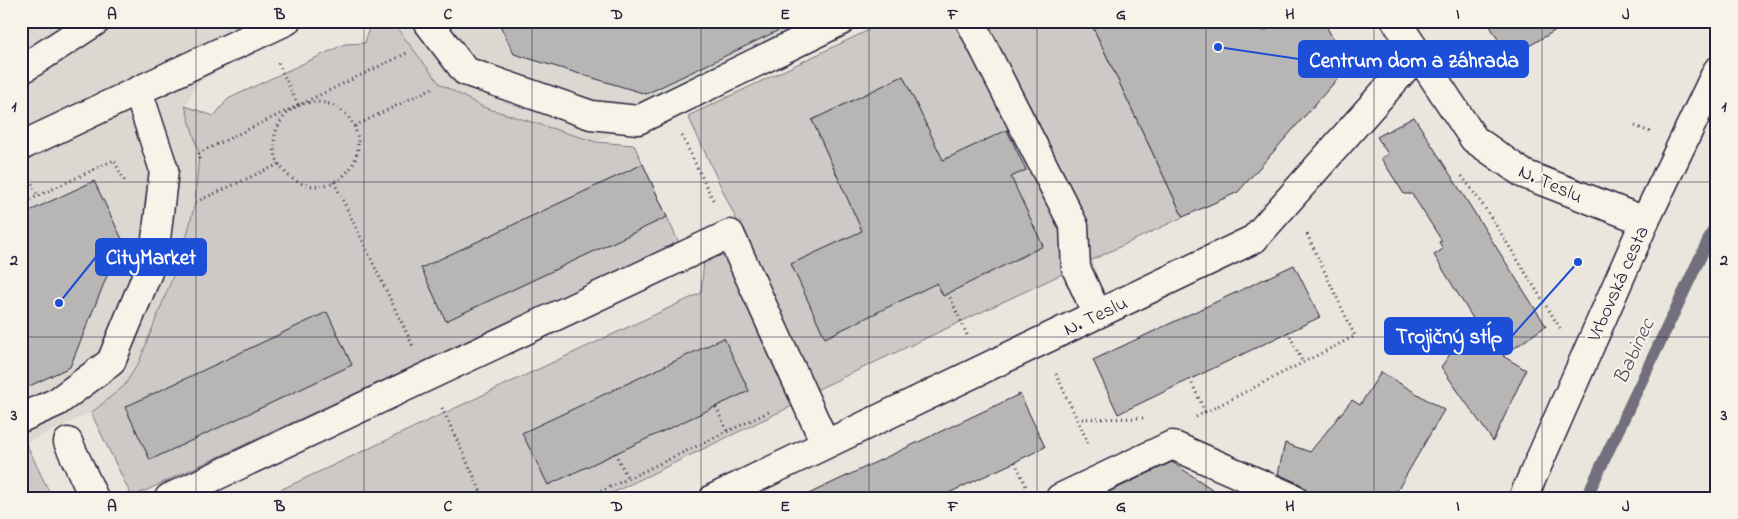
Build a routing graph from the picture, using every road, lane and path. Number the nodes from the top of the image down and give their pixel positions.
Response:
1 (96, 21) edge
2 (286, 21) edge
3 (427, 21) edge
4 (841, 21) edge
5 (970, 21) edge
6 (1396, 21) edge
7 (414, 49) dead end
8 (1418, 54) junction
9 (24, 68) edge
10 (1717, 71) edge
11 (440, 84) dead end
12 (138, 91) junction
13 (298, 105) junction
14 (355, 126) junction
15 (682, 136) dead end
16 (21, 146) edge
17 (199, 152) dead end
18 (279, 164) junction
19 (1460, 173) dead end
20 (334, 182) junction
21 (134, 184) dead end
22 (1290, 198) junction
23 (194, 203) dead end
24 (21, 204) edge
25 (1644, 221) junction
26 (730, 234) junction
27 (948, 293) dead end
28 (1097, 314) junction
29 (1560, 329) dead end
30 (1288, 332) dead end
31 (1040, 341) junction
32 (971, 343) dead end
33 (1303, 363) junction
34 (427, 376) junction
35 (1190, 379) dead end
36 (803, 395) junction
37 (716, 407) dead end
38 (1205, 412) junction
39 (1186, 417) dead end
40 (1196, 417) junction
41 (21, 418) edge
42 (1146, 418) dead end
43 (1077, 419) junction
44 (727, 431) junction
45 (68, 442) dead end
46 (825, 443) junction
47 (1156, 452) junction
48 (615, 453) dead end
49 (1015, 462) dead end
50 (1104, 477) junction
51 (628, 479) junction
52 (1027, 489) dead end
53 (94, 498) edge
54 (169, 498) edge
55 (484, 498) edge
56 (587, 498) edge
57 (714, 498) edge
58 (1060, 498) edge
59 (1293, 498) edge
60 (1523, 498) edge

1 - 9 street
2 - 12 street
3 - 4 street
5 - 28 street
6 - 8 street, N. Teslu
7 - 13 path
8 - 22 street, N. Teslu
8 - 25 street, N. Teslu
10 - 25 street, Vrbovská cesta
11 - 14 path
12 - 16 street
12 - 41 street
13 - 14 path
13 - 17 path
13 - 18 path
14 - 20 path
15 - 26 path
18 - 20 path
18 - 23 path
19 - 29 path
20 - 34 path
21 - 24 path
22 - 28 street, N. Teslu
22 - 33 path
25 - 60 street, Vrbovská cesta
26 - 34 street
26 - 36 street
27 - 32 path
28 - 31 street, N. Teslu
30 - 33 path
31 - 43 path
31 - 46 street, N. Teslu
33 - 38 path
34 - 54 street
34 - 55 path
35 - 38 path
36 - 44 path
36 - 46 street
37 - 44 path
38 - 40 path
39 - 40 path
40 - 47 path
42 - 43 path
43 - 50 path
44 - 51 path
45 - 53 street
46 - 57 street, N. Teslu
47 - 50 street
47 - 59 street
48 - 51 path
49 - 52 path
50 - 58 street
51 - 56 path

